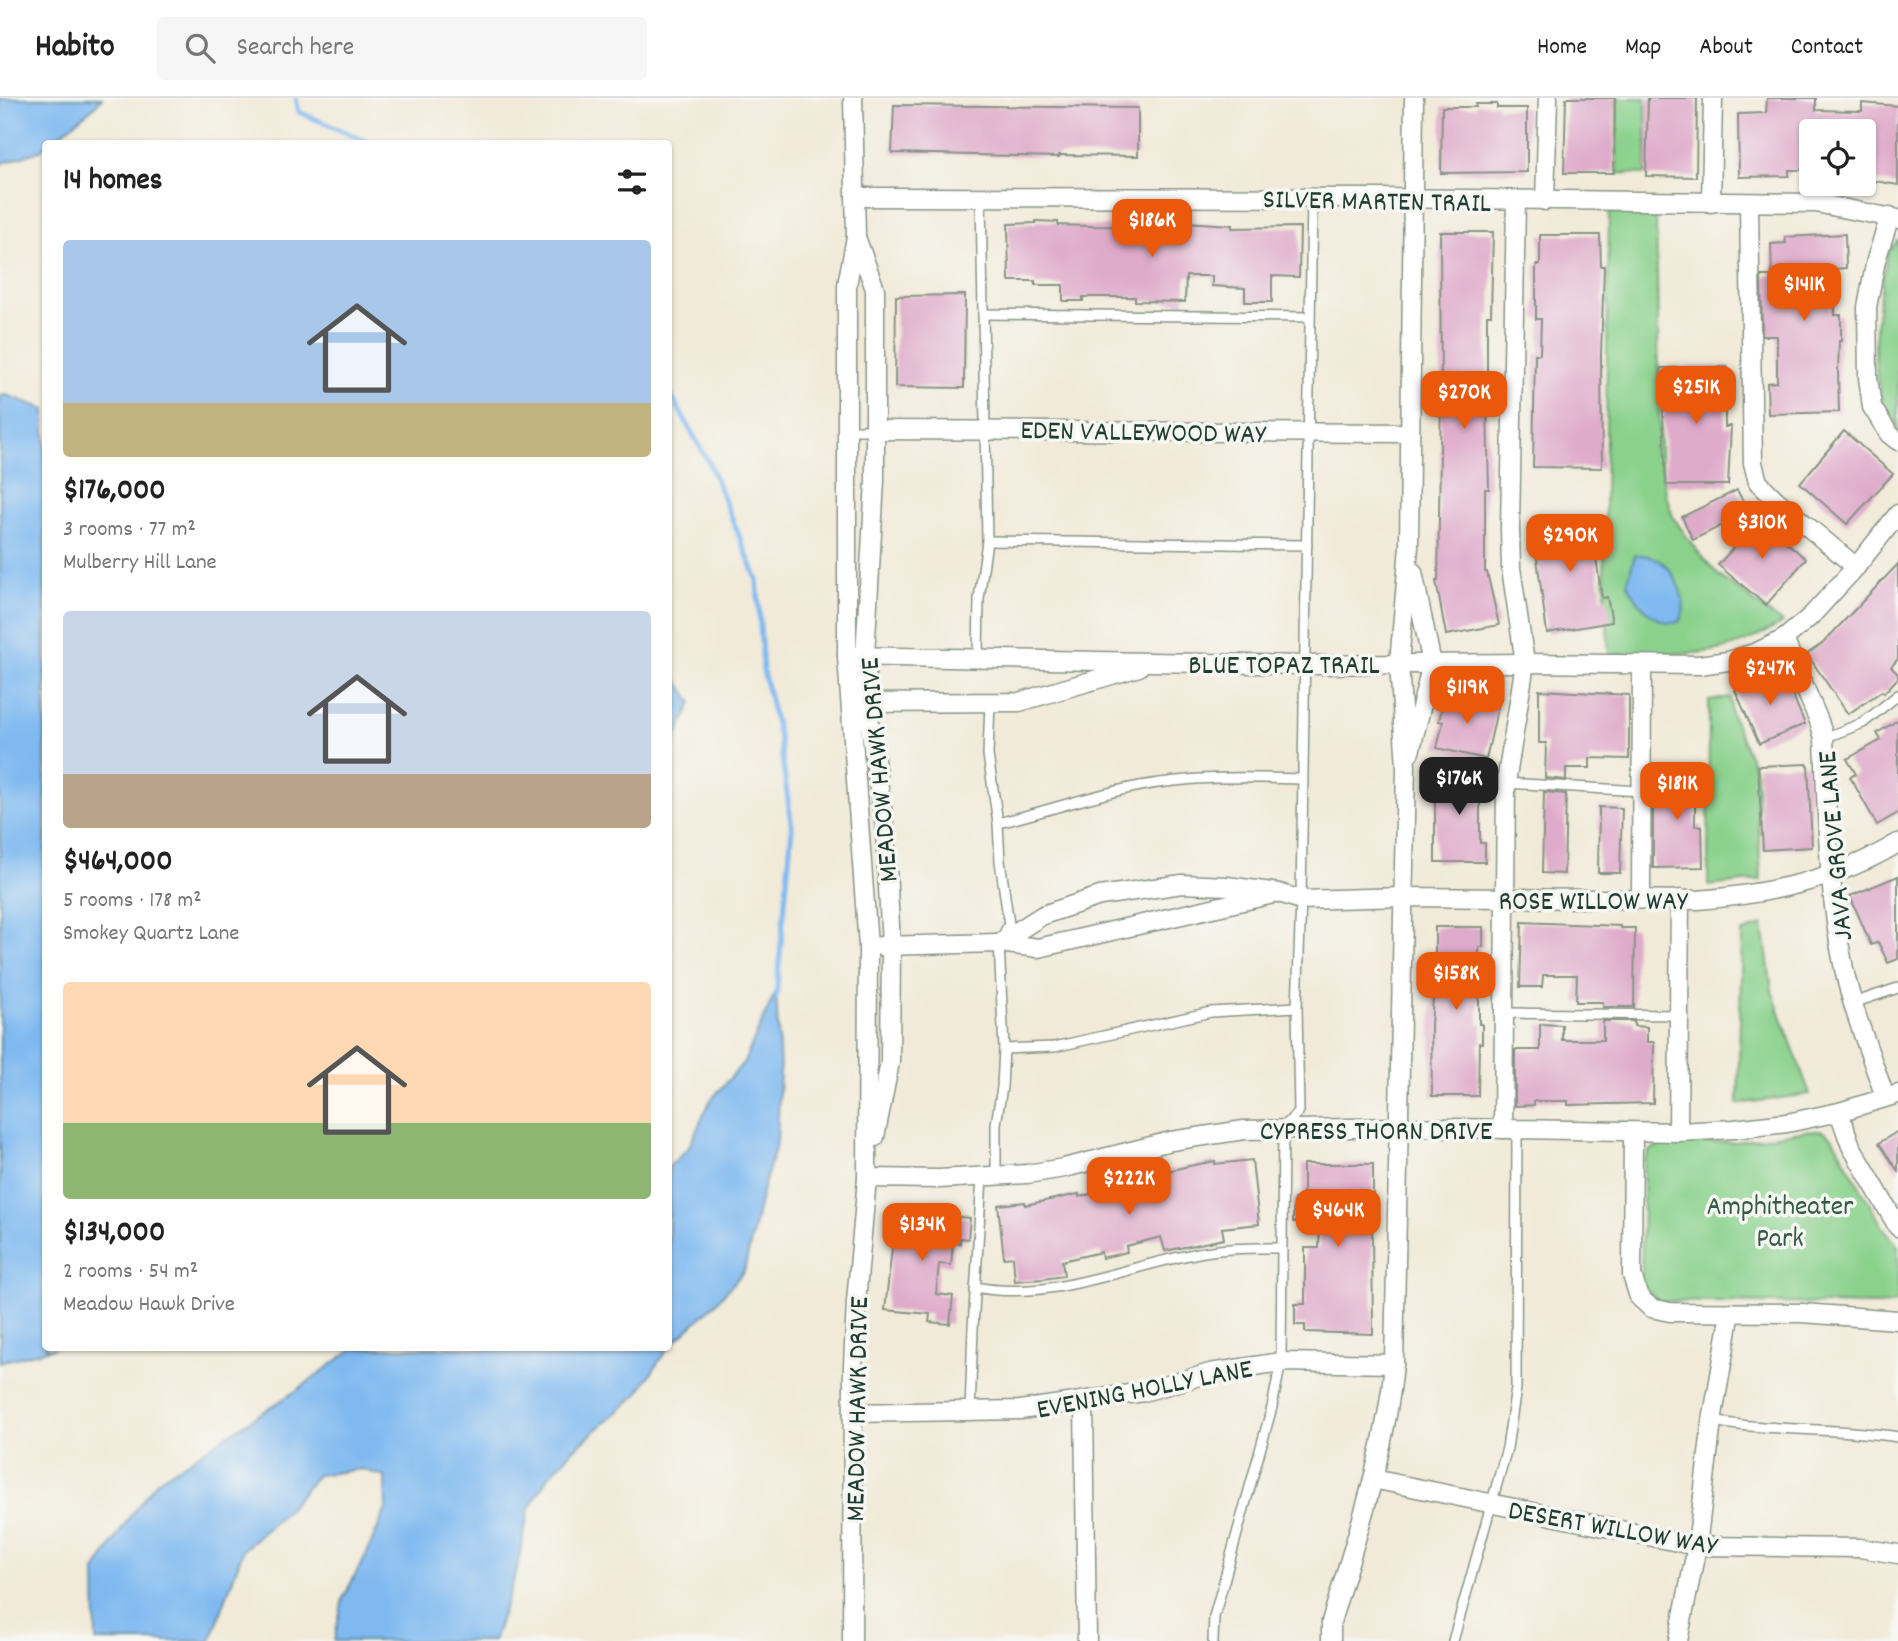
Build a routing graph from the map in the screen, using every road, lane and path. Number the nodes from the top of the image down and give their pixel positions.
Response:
1 (853, 98) edge
2 (1415, 98) edge
3 (1548, 98) edge
4 (1713, 98) edge
5 (855, 197) junction
6 (981, 197) junction
7 (1312, 198) junction
8 (1414, 198) junction
9 (1516, 201) junction
10 (1545, 201) junction
11 (1711, 203) junction
12 (1749, 203) junction
13 (1894, 217) edge
14 (856, 237) junction
15 (983, 314) junction
16 (1310, 317) junction
17 (985, 429) junction
18 (848, 430) junction
19 (875, 430) junction
20 (1308, 432) junction
21 (1410, 432) junction
22 (1898, 441) edge
23 (1898, 514) edge
24 (987, 541) junction
25 (1307, 545) junction
26 (1409, 546) junction
27 (1856, 567) junction
28 (1784, 639) junction
29 (856, 656) junction
30 (978, 658) junction
31 (1155, 662) junction
32 (1525, 663) junction
33 (1399, 664) junction
34 (1432, 664) junction
35 (1305, 665) junction
36 (1642, 665) junction
37 (1898, 695) edge
38 (990, 702) junction
39 (859, 703) junction
40 (1824, 738) junction
41 (1406, 766) junction
42 (1302, 779) junction
43 (1506, 783) junction
44 (1640, 791) junction
45 (998, 823) junction
46 (1898, 844) edge
47 (1830, 875) junction
48 (1279, 893) junction
49 (1403, 897) junction
50 (1506, 898) junction
51 (1641, 898) junction
52 (1680, 899) junction
53 (1301, 900) junction
54 (999, 943) junction
55 (891, 946) junction
56 (868, 947) junction
57 (1898, 988) edge
58 (1853, 1003) junction
59 (1297, 1007) junction
60 (1503, 1013) junction
61 (1678, 1015) junction
62 (1004, 1049) junction
63 (1894, 1093) edge
64 (1839, 1112) junction
65 (1400, 1127) junction
66 (1283, 1128) junction
67 (1510, 1129) junction
68 (1633, 1132) junction
69 (1678, 1132) junction
70 (989, 1177) junction
71 (867, 1178) junction
72 (1898, 1227) edge
73 (1281, 1248) junction
74 (975, 1287) junction
75 (1731, 1312) junction
76 (1898, 1320) edge
77 (1281, 1362) junction
78 (1394, 1364) junction
79 (1084, 1402) junction
80 (970, 1412) junction
81 (853, 1413) junction
82 (1712, 1421) junction
83 (1898, 1437) edge
84 (1373, 1479) junction
85 (1490, 1504) junction
86 (1697, 1546) junction
87 (1898, 1554) edge
88 (852, 1641) edge
89 (1087, 1641) edge
90 (1213, 1641) edge
91 (1331, 1641) edge
92 (1453, 1641) edge
93 (1678, 1641) edge

1 - 5 street, MEADOW HAWK DRIVE
2 - 8 street
3 - 10 street
4 - 11 street
5 - 6 street, SILVER MARTEN TRAIL
5 - 14 street, MEADOW HAWK DRIVE
6 - 7 street, SILVER MARTEN TRAIL
6 - 15 lane
7 - 8 street, SILVER MARTEN TRAIL
7 - 16 lane
8 - 9 street, SILVER MARTEN TRAIL
8 - 21 street
9 - 10 street, SILVER MARTEN TRAIL
9 - 32 street
10 - 11 street, SILVER MARTEN TRAIL
11 - 12 street, SILVER MARTEN TRAIL
12 - 13 street, SILVER MARTEN TRAIL
12 - 27 street
13 - 22 street
14 - 18 street, MEADOW HAWK DRIVE
14 - 19 street, MEADOW HAWK DRIVE
15 - 16 lane
15 - 17 lane
16 - 20 lane
17 - 19 street, EDEN VALLEYWOOD WAY
17 - 20 street, EDEN VALLEYWOOD WAY
17 - 24 lane
18 - 19 lane
18 - 29 street, MEADOW HAWK DRIVE
19 - 29 street, MEADOW HAWK DRIVE
20 - 21 street, EDEN VALLEYWOOD WAY
20 - 25 lane
21 - 26 street
23 - 27 street, BLUE TOPAZ TRAIL
24 - 25 lane
24 - 30 lane
25 - 35 lane
26 - 33 street
26 - 34 street
27 - 28 street, BLUE TOPAZ TRAIL
28 - 36 street, BLUE TOPAZ TRAIL
28 - 40 street, JAVA GROVE LANE
29 - 30 street, BLUE TOPAZ TRAIL
29 - 39 street, MEADOW HAWK DRIVE
30 - 31 street, BLUE TOPAZ TRAIL
31 - 35 street, BLUE TOPAZ TRAIL
31 - 38 street, BLUE TOPAZ TRAIL
32 - 34 street, BLUE TOPAZ TRAIL
32 - 36 street, BLUE TOPAZ TRAIL
32 - 43 street
33 - 34 street, BLUE TOPAZ TRAIL
33 - 35 street, BLUE TOPAZ TRAIL
33 - 41 street
34 - 41 street
35 - 42 lane
36 - 44 street
37 - 40 lane
38 - 39 street, BLUE TOPAZ TRAIL
38 - 45 lane
39 - 55 street, MEADOW HAWK DRIVE
39 - 56 street, MEADOW HAWK DRIVE
40 - 47 street, JAVA GROVE LANE
41 - 49 street
42 - 45 lane
42 - 53 lane
43 - 44 lane
43 - 50 street
44 - 51 street
45 - 54 lane
46 - 47 street, ROSE WILLOW WAY
47 - 52 street, ROSE WILLOW WAY
47 - 58 street, JAVA GROVE LANE
48 - 53 street, ROSE WILLOW WAY
48 - 54 street
48 - 54 street, ROSE WILLOW WAY
49 - 50 street, ROSE WILLOW WAY
49 - 53 street, ROSE WILLOW WAY
49 - 65 street
50 - 51 street, ROSE WILLOW WAY
50 - 60 street
51 - 52 street, ROSE WILLOW WAY
52 - 61 street
53 - 59 lane
54 - 55 street
54 - 62 lane
55 - 56 street
55 - 71 street, MEADOW HAWK DRIVE
56 - 71 street, MEADOW HAWK DRIVE
57 - 58 lane
58 - 63 street, JAVA GROVE LANE
59 - 62 lane
59 - 66 lane
60 - 61 lane
60 - 67 street
61 - 69 street
62 - 70 lane
63 - 64 street, CYPRESS THORN DRIVE
64 - 69 street, CYPRESS THORN DRIVE
64 - 72 street
65 - 66 street, CYPRESS THORN DRIVE
65 - 67 street, CYPRESS THORN DRIVE
65 - 78 street
66 - 70 street, CYPRESS THORN DRIVE
66 - 73 lane
67 - 68 street, CYPRESS THORN DRIVE
67 - 85 lane
68 - 69 street, CYPRESS THORN DRIVE
68 - 75 street
70 - 71 street, CYPRESS THORN DRIVE
70 - 74 lane
71 - 81 street, MEADOW HAWK DRIVE
73 - 74 lane
73 - 77 lane
74 - 80 lane
75 - 76 street
75 - 82 street
77 - 78 street, EVENING HOLLY LANE
77 - 79 street, EVENING HOLLY LANE
77 - 90 lane
78 - 84 street
79 - 80 street, EVENING HOLLY LANE
79 - 89 street
80 - 81 street, EVENING HOLLY LANE
81 - 88 street, MEADOW HAWK DRIVE
82 - 83 lane
82 - 86 street
84 - 85 street, DESERT WILLOW WAY
84 - 91 street
85 - 86 street, DESERT WILLOW WAY
85 - 92 lane
86 - 87 street, DESERT WILLOW WAY
86 - 93 street

